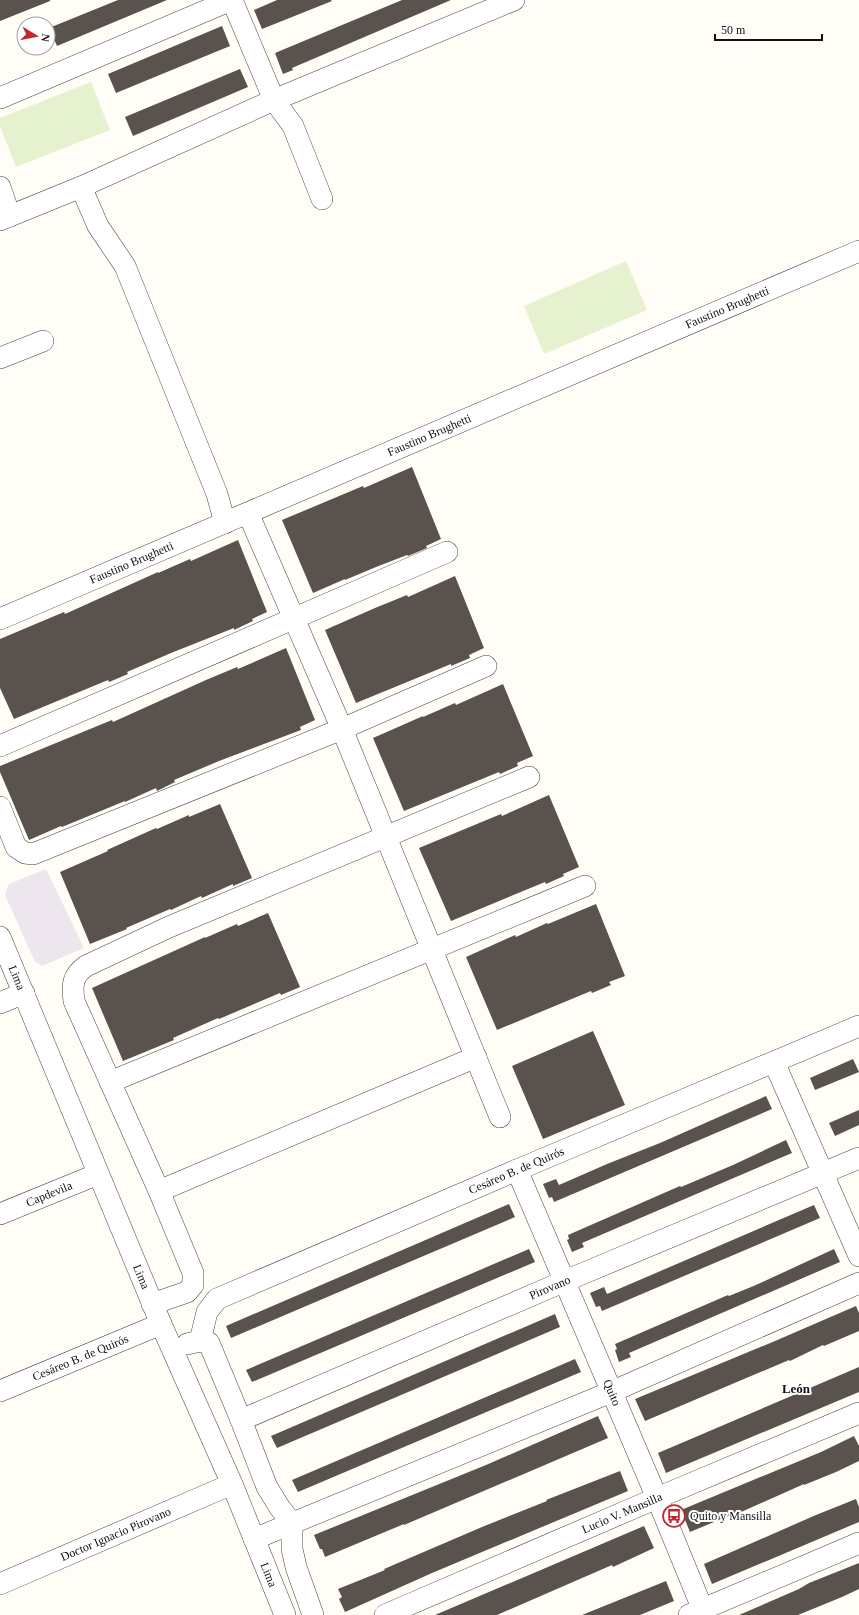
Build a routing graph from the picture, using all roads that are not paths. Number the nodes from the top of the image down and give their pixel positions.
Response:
1 (231, 0) edge
2 (514, 0) edge
3 (0, 98) edge
4 (274, 100) junction
5 (0, 187) edge
6 (82, 187) junction
7 (322, 199) dead end
8 (5, 218) edge
9 (859, 251) edge
10 (43, 341) dead end
11 (0, 358) edge
12 (248, 513) junction
13 (225, 523) junction
14 (447, 552) dead end
15 (294, 618) junction
16 (0, 619) edge
17 (486, 666) dead end
18 (342, 728) junction
19 (0, 746) edge
20 (529, 777) dead end
21 (0, 806) edge
22 (386, 836) junction
23 (586, 886) dead end
24 (0, 937) edge
25 (432, 949) junction
26 (24, 993) junction
27 (0, 1003) edge
28 (859, 1026) edge
29 (476, 1057) junction
30 (774, 1062) junction
31 (110, 1082) junction
32 (500, 1118) dead end
33 (859, 1158) edge
34 (517, 1170) junction
35 (824, 1173) junction
36 (98, 1174) junction
37 (159, 1191) junction
38 (0, 1214) edge
39 (859, 1256) edge
40 (565, 1281) junction
41 (859, 1283) edge
42 (152, 1304) junction
43 (161, 1324) junction
44 (200, 1341) junction
45 (172, 1349) junction
46 (0, 1391) edge
47 (611, 1392) junction
48 (859, 1413) edge
49 (241, 1420) junction
50 (232, 1484) junction
51 (657, 1498) junction
52 (292, 1523) junction
53 (254, 1539) junction
54 (859, 1543) edge
55 (0, 1584) edge
56 (699, 1613) edge
57 (285, 1615) edge
58 (313, 1615) edge
59 (385, 1615) edge

1 - 3 street
1 - 4 street
2 - 4 street
4 - 6 street
4 - 7 street
5 - 8 street
6 - 8 street
6 - 13 street
9 - 12 street, Faustino Brughetti
10 - 11 street
12 - 13 street, Faustino Brughetti
12 - 15 street
13 - 16 street, Faustino Brughetti
14 - 15 street
15 - 18 street
15 - 19 street
17 - 18 street
18 - 21 street
18 - 22 street
20 - 22 street
22 - 25 street
22 - 31 street
23 - 25 street
24 - 26 street, Lima
25 - 29 street
25 - 31 street
26 - 27 street
26 - 36 street, Lima
28 - 30 street, Cesáreo B. de Quirós
29 - 32 street
29 - 37 street
30 - 34 street, Cesáreo B. de Quirós
30 - 35 street
31 - 37 street
33 - 35 street, Pirovano
34 - 40 street, Quito
34 - 44 street, Cesáreo B. de Quirós
35 - 39 street
35 - 40 street, Pirovano
36 - 38 street, Capdevila
36 - 42 street, Lima
37 - 42 street
40 - 47 street, Quito
40 - 49 street, Pirovano
41 - 47 street
42 - 43 street, Lima
43 - 45 street, Lima
43 - 46 street, Cesáreo B. de Quirós
44 - 45 street
44 - 49 street
45 - 50 street, Lima
47 - 51 street, Quito
47 - 52 street
48 - 51 street, Lucio V. Mansilla
49 - 52 street
50 - 53 street, Lima
50 - 55 street, Doctor Ignacio Pirovano
51 - 56 street, Quito
51 - 59 street, Lucio V. Mansilla
52 - 53 street
52 - 58 street
53 - 57 street, Lima
54 - 56 street

